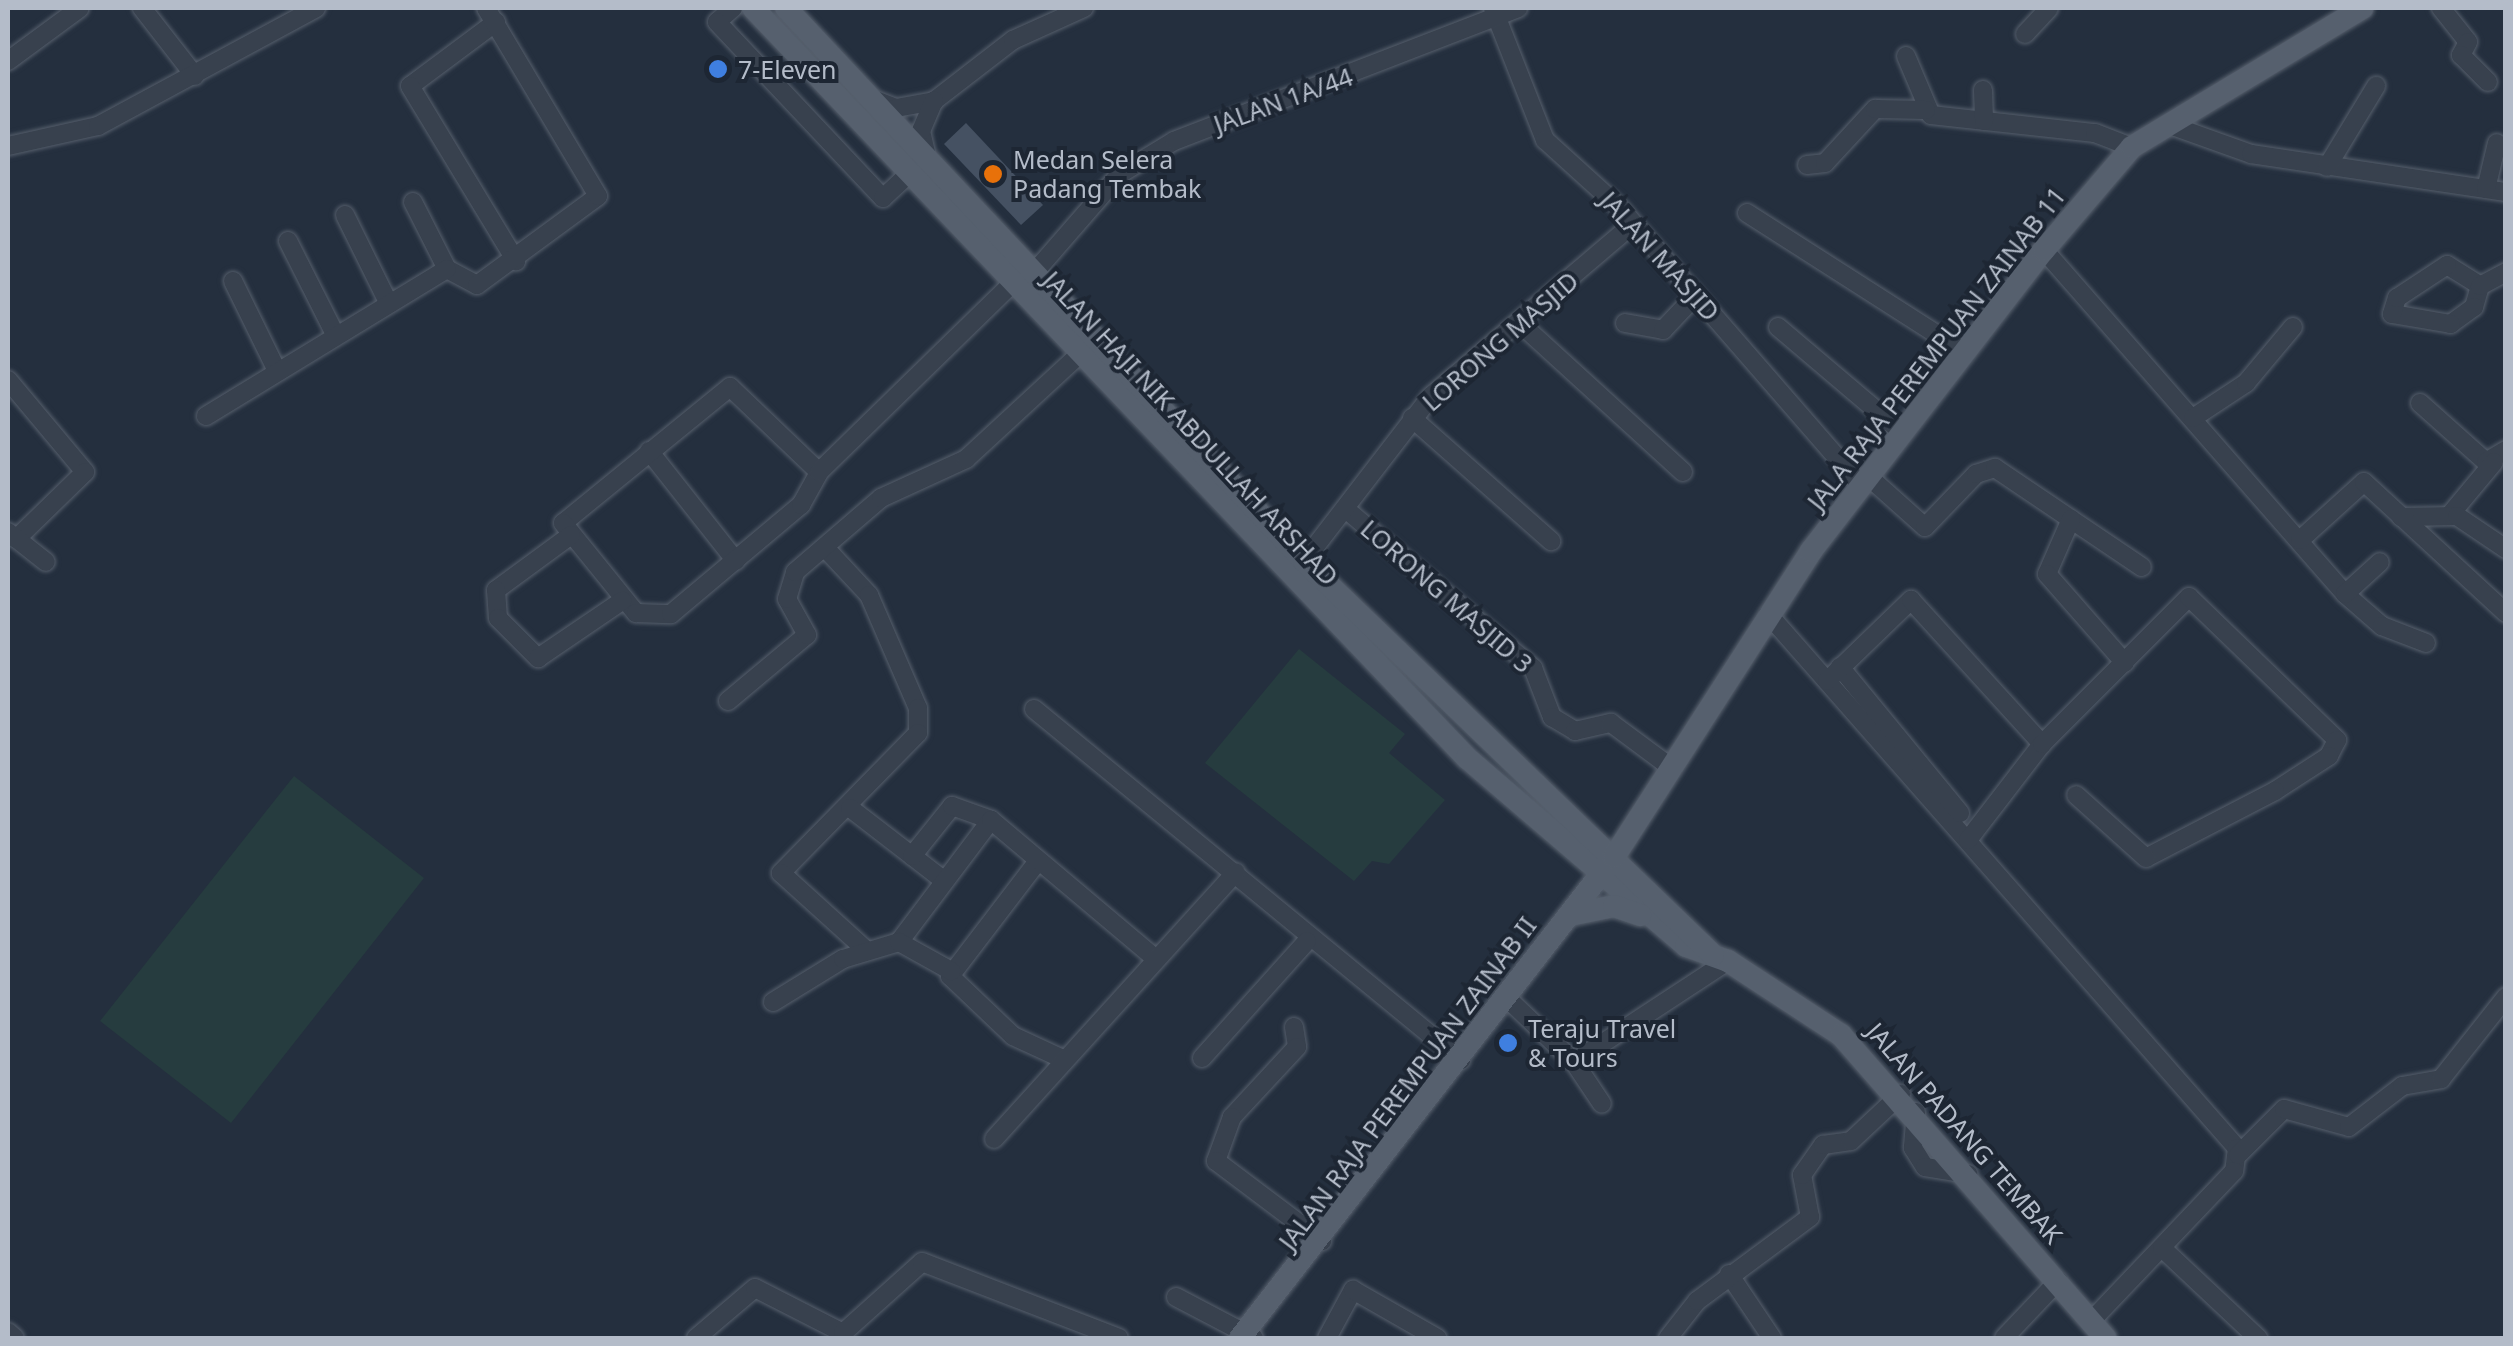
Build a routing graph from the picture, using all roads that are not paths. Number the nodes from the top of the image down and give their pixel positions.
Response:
1 (80, 8) edge
2 (142, 8) edge
3 (316, 8) edge
4 (733, 8) edge
5 (753, 8) edge
6 (786, 8) edge
7 (1084, 8) edge
8 (1518, 8) edge
9 (2049, 8) edge
10 (2362, 8) edge
11 (2441, 8) edge
12 (1495, 12) edge
13 (291, 13) edge
14 (491, 15) edge
15 (2025, 34) dead end
16 (1906, 56) dead end
17 (8, 60) edge
18 (195, 76) junction
19 (818, 78) junction
20 (2488, 82) dead end
21 (2376, 86) dead end
22 (1983, 90) dead end
23 (862, 92) junction
24 (793, 100) junction
25 (934, 101) junction
26 (1926, 110) junction
27 (1984, 121) junction
28 (2170, 125) junction
29 (2497, 143) dead end
30 (8, 146) edge
31 (2132, 147) junction
32 (919, 166) junction
33 (1807, 166) dead end
34 (2327, 167) junction
35 (2496, 190) edge
36 (413, 202) dead end
37 (1746, 213) dead end
38 (344, 215) dead end
39 (1633, 224) junction
40 (288, 241) dead end
41 (2044, 250) junction
42 (516, 261) junction
43 (447, 269) junction
44 (2506, 272) edge
45 (1024, 278) junction
46 (233, 282) dead end
47 (2480, 286) junction
48 (1696, 294) junction
49 (389, 304) junction
50 (1625, 322) dead end
51 (1522, 325) junction
52 (1778, 327) dead end
53 (2293, 327) dead end
54 (336, 336) junction
55 (1081, 352) junction
56 (1964, 352) junction
57 (277, 371) junction
58 (8, 380) edge
59 (2420, 403) dead end
60 (206, 416) dead end
61 (1412, 418) junction
62 (2193, 418) junction
63 (1902, 433) junction
64 (649, 451) junction
65 (2500, 456) edge
66 (819, 472) junction
67 (1683, 472) dead end
68 (1865, 481) junction
69 (1348, 511) junction
70 (2449, 516) junction
71 (2401, 517) junction
72 (2071, 518) junction
73 (12, 536) edge
74 (570, 536) junction
75 (2300, 540) junction
76 (1550, 541) dead end
77 (2506, 549) edge
78 (828, 551) junction
79 (736, 560) junction
80 (1304, 561) junction
81 (46, 562) dead end
82 (2380, 562) dead end
83 (2142, 567) dead end
84 (2345, 594) junction
85 (622, 600) junction
86 (2506, 612) edge
87 (1768, 614) junction
88 (2426, 643) dead end
89 (2125, 663) junction
90 (1833, 674) junction
91 (728, 702) dead end
92 (1034, 709) dead end
93 (2042, 744) junction
94 (1673, 769) junction
95 (2076, 795) dead end
96 (850, 808) junction
97 (1645, 813) junction
98 (991, 820) junction
99 (1972, 835) junction
100 (912, 856) junction
101 (1038, 861) junction
102 (1608, 866) junction
103 (1236, 872) junction
104 (942, 879) junction
105 (1567, 916) junction
106 (1664, 916) junction
107 (1306, 941) junction
108 (899, 942) junction
109 (866, 951) junction
110 (1155, 958) junction
111 (1720, 958) junction
112 (952, 971) junction
113 (2506, 996) edge
114 (1508, 999) junction
115 (773, 1002) dead end
116 (1294, 1027) dead end
117 (1202, 1058) dead end
118 (1065, 1060) junction
119 (1461, 1060) junction
120 (1574, 1062) junction
121 (1908, 1103) junction
122 (1602, 1104) dead end
123 (994, 1139) dead end
124 (2238, 1155) junction
125 (1322, 1241) junction
126 (2162, 1248) junction
127 (1730, 1274) junction
128 (2058, 1282) junction
129 (1176, 1297) dead end
130 (2098, 1330) edge
131 (8, 1332) edge
132 (1246, 1337) edge
133 (15, 1338) edge
134 (696, 1338) edge
135 (1119, 1338) edge
136 (1327, 1338) edge
137 (1436, 1338) edge
138 (1668, 1338) edge
139 (1772, 1338) edge
140 (2004, 1338) edge
141 (2258, 1338) edge

1 - 17 street
2 - 18 street
3 - 13 street
4 - 24 street
5 - 19 main road, JALAN HAJI NIK ABDULLAH ARSHAD
6 - 23 main road, JALAN HAJI NIK ABDULLAH ARSHAD
7 - 25 street
8 - 12 street, JALAN 1A/44
9 - 15 street
10 - 28 main road, JALA RAJA PEREMPUAN ZAINAB 11
11 - 20 street
12 - 39 street, JALAN MASJID
12 - 45 street, JALAN 1A/44
13 - 18 street
14 - 42 street
14 - 42 street
16 - 26 street
18 - 30 street
19 - 24 street
19 - 32 main road, JALAN HAJI NIK ABDULLAH ARSHAD
21 - 34 street
22 - 27 street
23 - 25 street
23 - 32 main road, JALAN HAJI NIK ABDULLAH ARSHAD
24 - 32 street
25 - 32 street
26 - 27 street
26 - 33 street
27 - 31 street
28 - 31 main road, JALA RAJA PEREMPUAN ZAINAB 11
28 - 34 street
29 - 35 street
31 - 41 main road, JALA RAJA PEREMPUAN ZAINAB 11
32 - 45 main road, JALAN HAJI NIK ABDULLAH ARSHAD
34 - 35 street
36 - 43 street
37 - 56 street
38 - 49 street
39 - 48 street, JALAN MASJID
39 - 51 street, LORONG MASJID
40 - 54 street
41 - 56 main road, JALA RAJA PEREMPUAN ZAINAB 11
41 - 62 street
42 - 43 street
43 - 49 street
44 - 47 street
45 - 55 main road, JALAN HAJI NIK ABDULLAH ARSHAD
45 - 66 street, JALAN 1A/44
45 - 80 main road, JALAN HAJI NIK ABDULLAH ARSHAD
46 - 57 street
47 - 47 street
48 - 50 street
48 - 68 street, JALAN MASJID
49 - 54 street
51 - 61 street, LORONG MASJID
51 - 67 street
52 - 63 street
53 - 62 street
54 - 57 street
55 - 78 street
55 - 102 main road, JALAN HAJI NIK ABDULLAH ARSHAD
56 - 63 main road, JALA RAJA PEREMPUAN ZAINAB 11
57 - 60 street
58 - 73 street
59 - 65 street
61 - 69 street, LORONG MASJID
61 - 76 street
62 - 75 street
63 - 68 main road, JALA RAJA PEREMPUAN ZAINAB 11
64 - 66 street
64 - 74 street
64 - 79 street
65 - 70 street
66 - 79 street, JALAN 1A/44
68 - 72 street, JALAN MASJID
68 - 87 main road, JALA RAJA PEREMPUAN ZAINAB 11
69 - 80 street, LORONG MASJID
69 - 94 street, LORONG MASJID 3
70 - 71 street
70 - 77 street
71 - 75 street
71 - 86 street
72 - 83 street
72 - 89 street
73 - 81 street
74 - 85 street
74 - 85 street
75 - 84 street
78 - 91 street
78 - 96 street
79 - 85 street, JALAN 1A/44
80 - 102 main road, JALAN HAJI NIK ABDULLAH ARSHAD
82 - 84 street
84 - 88 street
87 - 90 street
87 - 94 main road, JALA RAJA PEREMPUAN ZAINAB 11
89 - 93 street
89 - 95 street
90 - 93 street
90 - 99 street
92 - 103 street
93 - 99 street
94 - 97 main road, JALA RAJA PEREMPUAN ZAINAB 11
96 - 100 street
96 - 109 street
97 - 102 main road, JALAN RAJA PEREMPUAN ZAINAB II
97 - 106 main road
98 - 100 street
98 - 101 street
98 - 104 street
99 - 124 street
100 - 104 street
101 - 110 street
101 - 112 street
102 - 105 main road, JALAN RAJA PEREMPUAN ZAINAB II
102 - 106 main road, JALAN PADANG TEMBAK
103 - 107 street
103 - 110 street
104 - 108 street
105 - 106 main road
105 - 114 main road, JALAN RAJA PEREMPUAN ZAINAB II
106 - 111 main road, JALAN PADANG TEMBAK
107 - 117 street
107 - 119 street
108 - 109 street
108 - 112 street
109 - 115 street
110 - 118 street
111 - 120 street
111 - 121 main road, JALAN PADANG TEMBAK
112 - 118 street
113 - 124 street
114 - 119 main road, JALAN RAJA PEREMPUAN ZAINAB II
114 - 120 street
116 - 125 street
118 - 123 street
119 - 125 main road, JALAN RAJA PEREMPUAN ZAINAB II
120 - 122 street
121 - 127 street
121 - 128 main road, JALAN PADANG TEMBAK
124 - 126 street
125 - 132 main road, JALAN RAJA PEREMPUAN ZAINAB II
126 - 130 street
126 - 141 street
127 - 138 street
127 - 139 street
128 - 130 main road, JALAN PADANG TEMBAK
128 - 140 street
129 - 132 street
131 - 133 street
134 - 135 street
136 - 137 street

